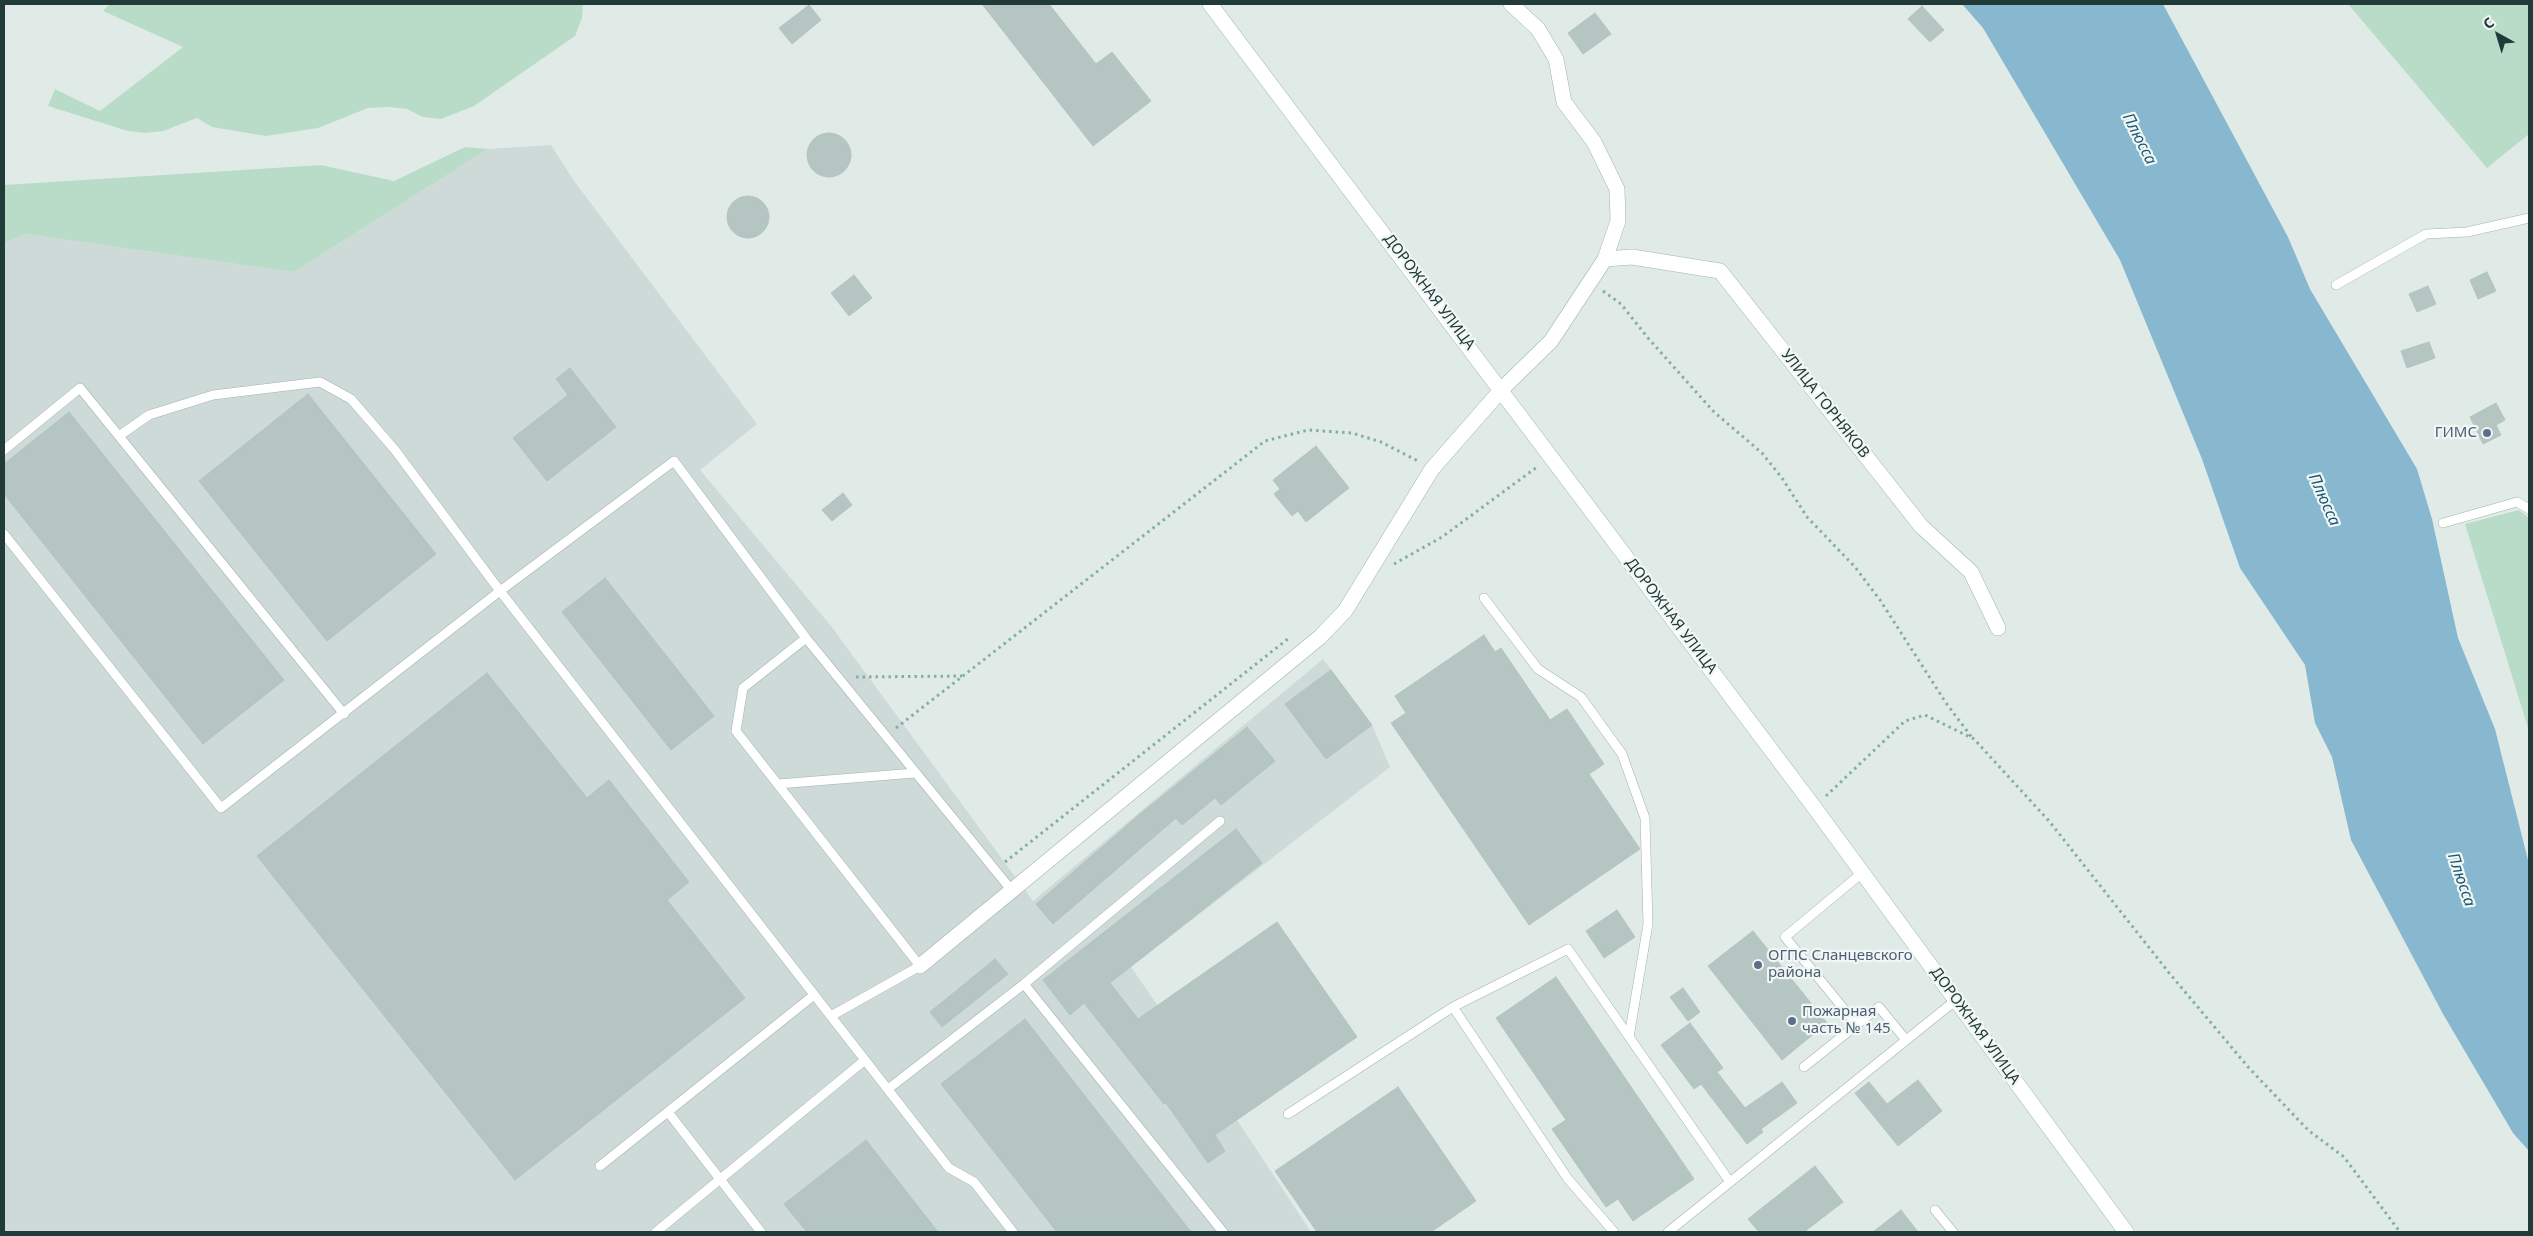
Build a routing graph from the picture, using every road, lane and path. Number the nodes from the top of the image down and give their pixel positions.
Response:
1 (1210, 4) edge
2 (1511, 4) edge
3 (2529, 218) edge
4 (1605, 259) junction
5 (1590, 282) junction
6 (2336, 285) dead end
7 (1502, 389) junction
8 (119, 436) junction
9 (4, 450) edge
10 (1432, 469) junction
11 (2529, 509) edge
12 (2443, 522) dead end
13 (4, 534) edge
14 (500, 591) junction
15 (1484, 598) dead end
16 (1998, 628) dead end
17 (806, 638) junction
18 (963, 676) junction
19 (838, 677) junction
20 (344, 714) junction
21 (885, 736) junction
22 (1974, 739) junction
23 (915, 773) junction
24 (778, 784) junction
25 (1814, 807) junction
26 (1220, 821) dead end
27 (1862, 873) junction
28 (1013, 892) junction
29 (920, 966) junction
30 (1024, 984) junction
31 (814, 995) junction
32 (1956, 1000) junction
33 (1454, 1007) junction
34 (831, 1016) junction
35 (1857, 1025) junction
36 (1630, 1037) junction
37 (1906, 1040) junction
38 (865, 1060) junction
39 (1804, 1067) dead end
40 (888, 1089) junction
41 (668, 1112) junction
42 (1288, 1114) dead end
43 (600, 1166) dead end
44 (720, 1180) junction
45 (1730, 1182) junction
46 (1935, 1210) dead end
47 (656, 1232) edge
48 (761, 1232) edge
49 (1013, 1232) edge
50 (1223, 1232) edge
51 (1614, 1232) edge
52 (1668, 1232) edge
53 (1952, 1232) edge
54 (2126, 1232) edge
55 (2400, 1232) edge

1 - 7 street, ДОРОЖНАЯ УЛИЦА
2 - 4 street
3 - 6 lane
4 - 5 street
4 - 16 street, УЛИЦА ГОРНЯКОВ
5 - 7 street
5 - 22 path
7 - 10 street
7 - 25 street, ДОРОЖНАЯ УЛИЦА
8 - 9 lane
8 - 14 lane
8 - 20 lane
10 - 18 path
10 - 28 street
11 - 12 lane
13 - 20 lane
14 - 17 lane
14 - 20 lane
14 - 31 lane
15 - 36 lane
17 - 19 lane
17 - 24 lane
18 - 19 path
18 - 21 path
19 - 21 lane
21 - 23 lane
22 - 25 path
22 - 55 path
23 - 24 lane
23 - 28 lane
24 - 29 lane
25 - 27 street, ДОРОЖНАЯ УЛИЦА
26 - 30 lane
27 - 32 street, ДОРОЖНАЯ УЛИЦА
27 - 35 lane
28 - 29 street
29 - 34 lane
30 - 40 lane
30 - 50 lane
31 - 34 lane
31 - 41 lane
32 - 37 lane
32 - 54 street, ДОРОЖНАЯ УЛИЦА
33 - 36 lane
33 - 42 lane
33 - 51 lane
34 - 38 lane
35 - 37 lane
35 - 39 lane
36 - 45 lane
37 - 45 lane
38 - 40 lane
38 - 44 lane
40 - 49 lane
41 - 43 lane
41 - 44 lane
44 - 47 lane
44 - 48 lane
45 - 52 lane
46 - 53 lane

